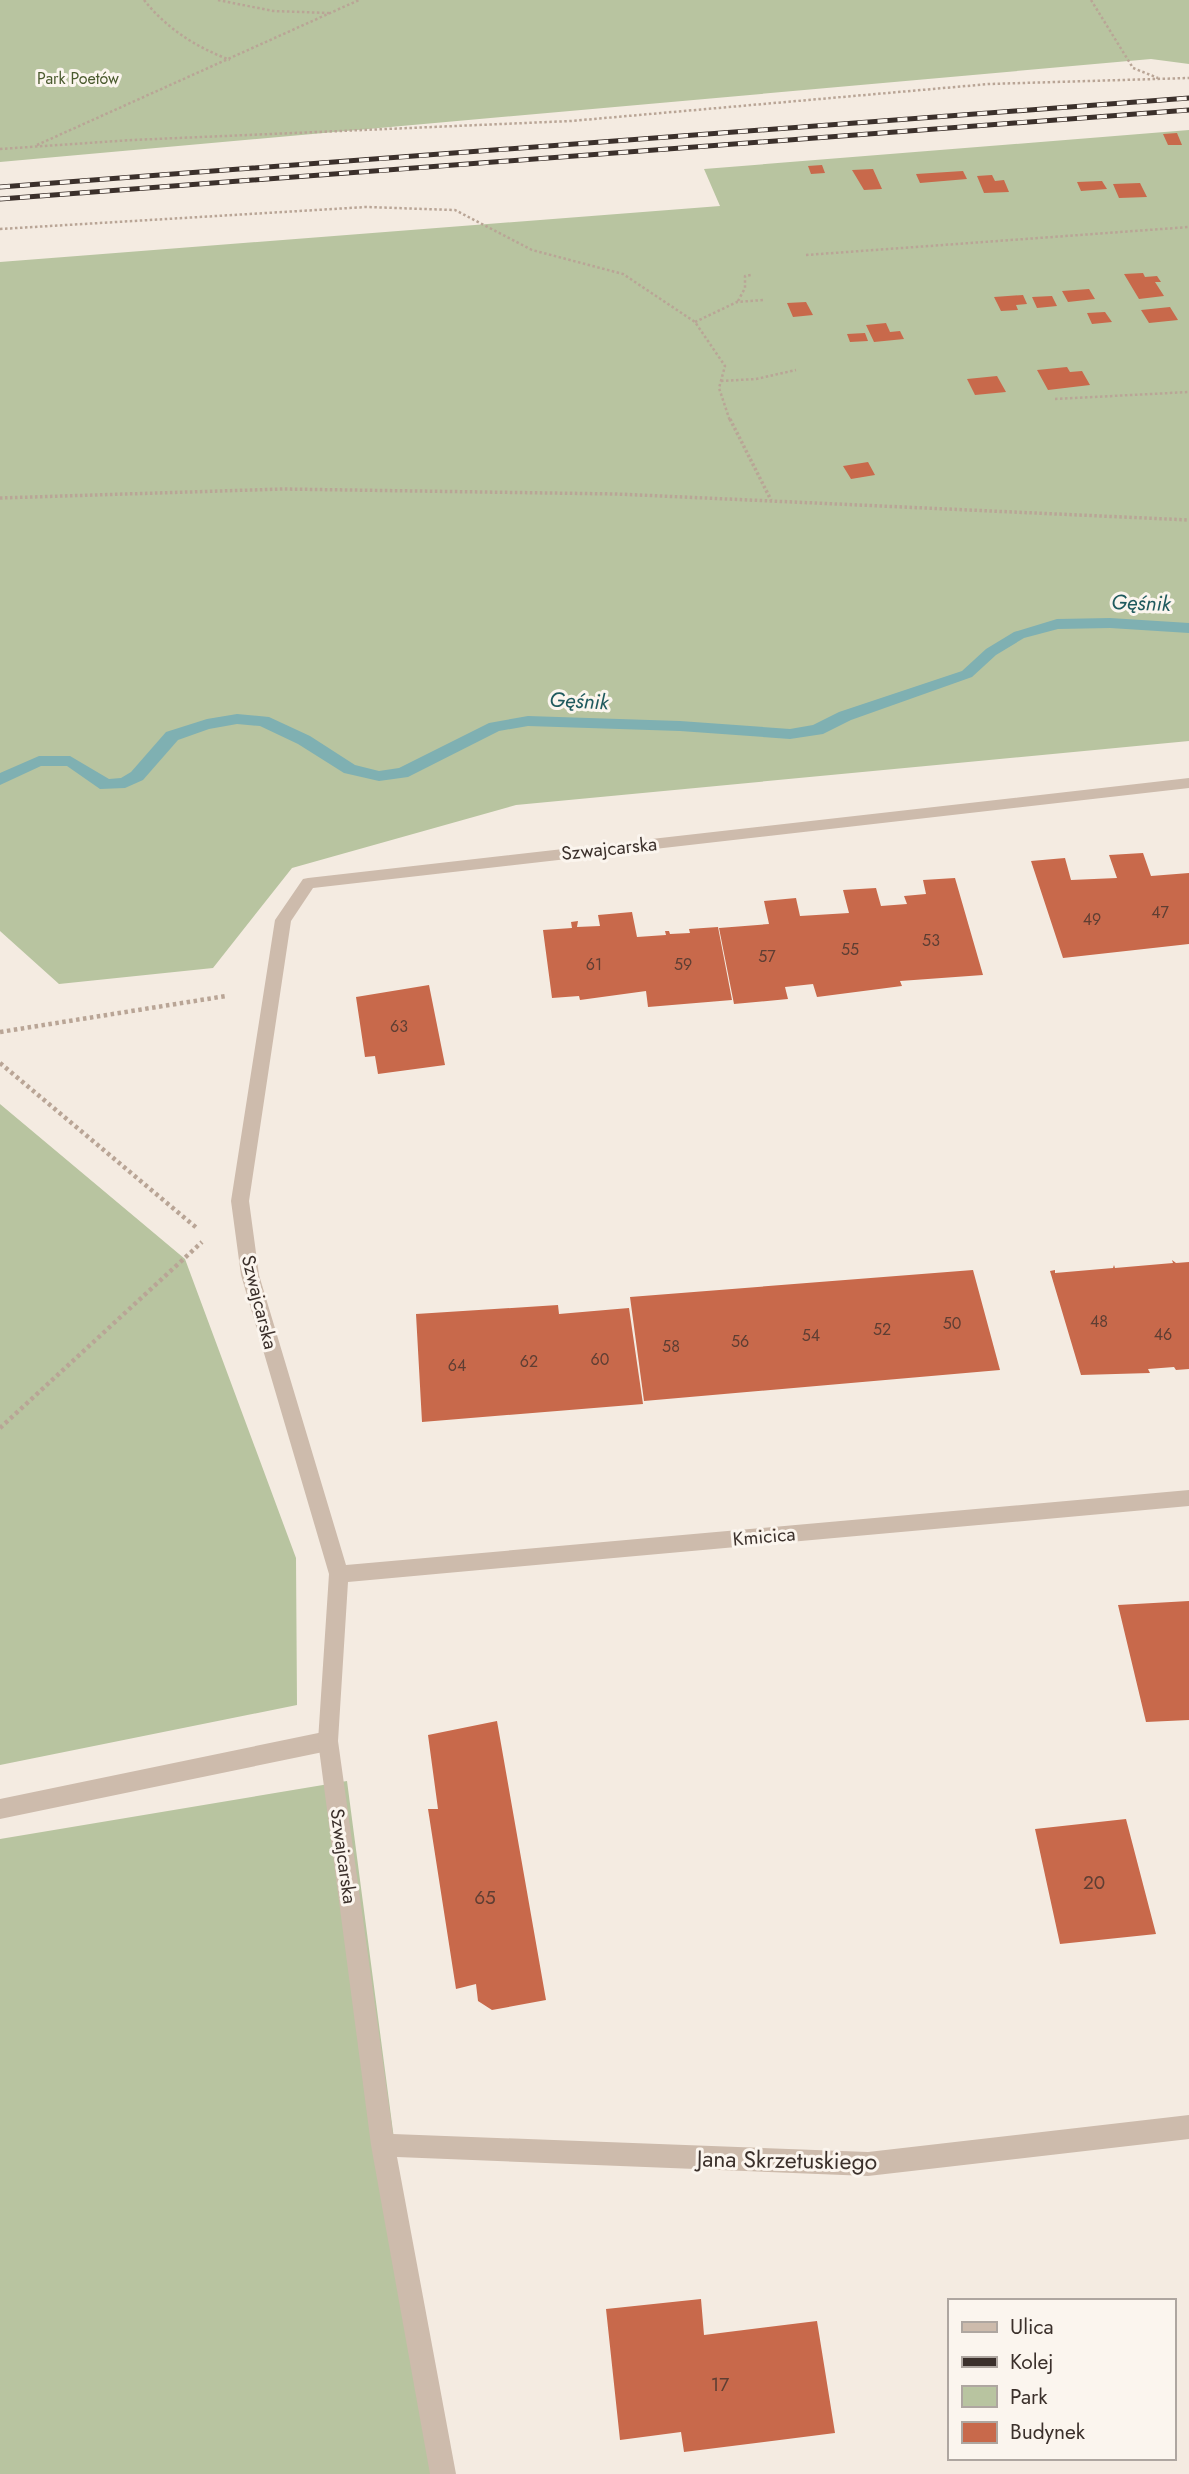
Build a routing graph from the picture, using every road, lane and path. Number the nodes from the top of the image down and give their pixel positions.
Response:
1 (144, 0) edge
2 (218, 0) edge
3 (359, 0) edge
4 (1091, 0) edge
5 (330, 13) junction
6 (231, 60) junction
7 (1189, 78) edge
8 (1162, 80) junction
9 (34, 146) junction
10 (0, 149) edge
11 (1189, 227) edge
12 (0, 229) edge
13 (806, 255) dead end
14 (751, 275) dead end
15 (763, 300) dead end
16 (737, 302) junction
17 (695, 321) junction
18 (796, 370) dead end
19 (721, 381) junction
20 (1189, 392) edge
21 (1055, 398) dead end
22 (0, 498) edge
23 (771, 501) junction
24 (1189, 520) edge
25 (1189, 783) edge
26 (272, 989) junction
27 (0, 1032) edge
28 (0, 1063) edge
29 (0, 1429) edge
30 (1189, 1498) edge
31 (339, 1574) junction
32 (328, 1741) junction
33 (0, 1809) edge
34 (1189, 2127) edge
35 (383, 2145) junction
36 (443, 2474) edge

1 - 6 path
2 - 5 path
3 - 5 path
4 - 8 path
5 - 6 path
6 - 9 path
7 - 8 path
8 - 9 path
9 - 10 path
11 - 13 path
12 - 17 path
14 - 16 path
15 - 16 path
16 - 17 path
17 - 19 path
18 - 19 path
19 - 23 path
20 - 21 path
22 - 23 path
23 - 24 path
25 - 26 street, Szwajcarska
26 - 27 path
26 - 31 street, Szwajcarska
28 - 29 path
30 - 31 street, Kmicica
31 - 32 street, Szwajcarska
32 - 33 street
32 - 35 street, Szwajcarska
34 - 35 street, Jana Skrzetuskiego
35 - 36 street, Szwajcarska

